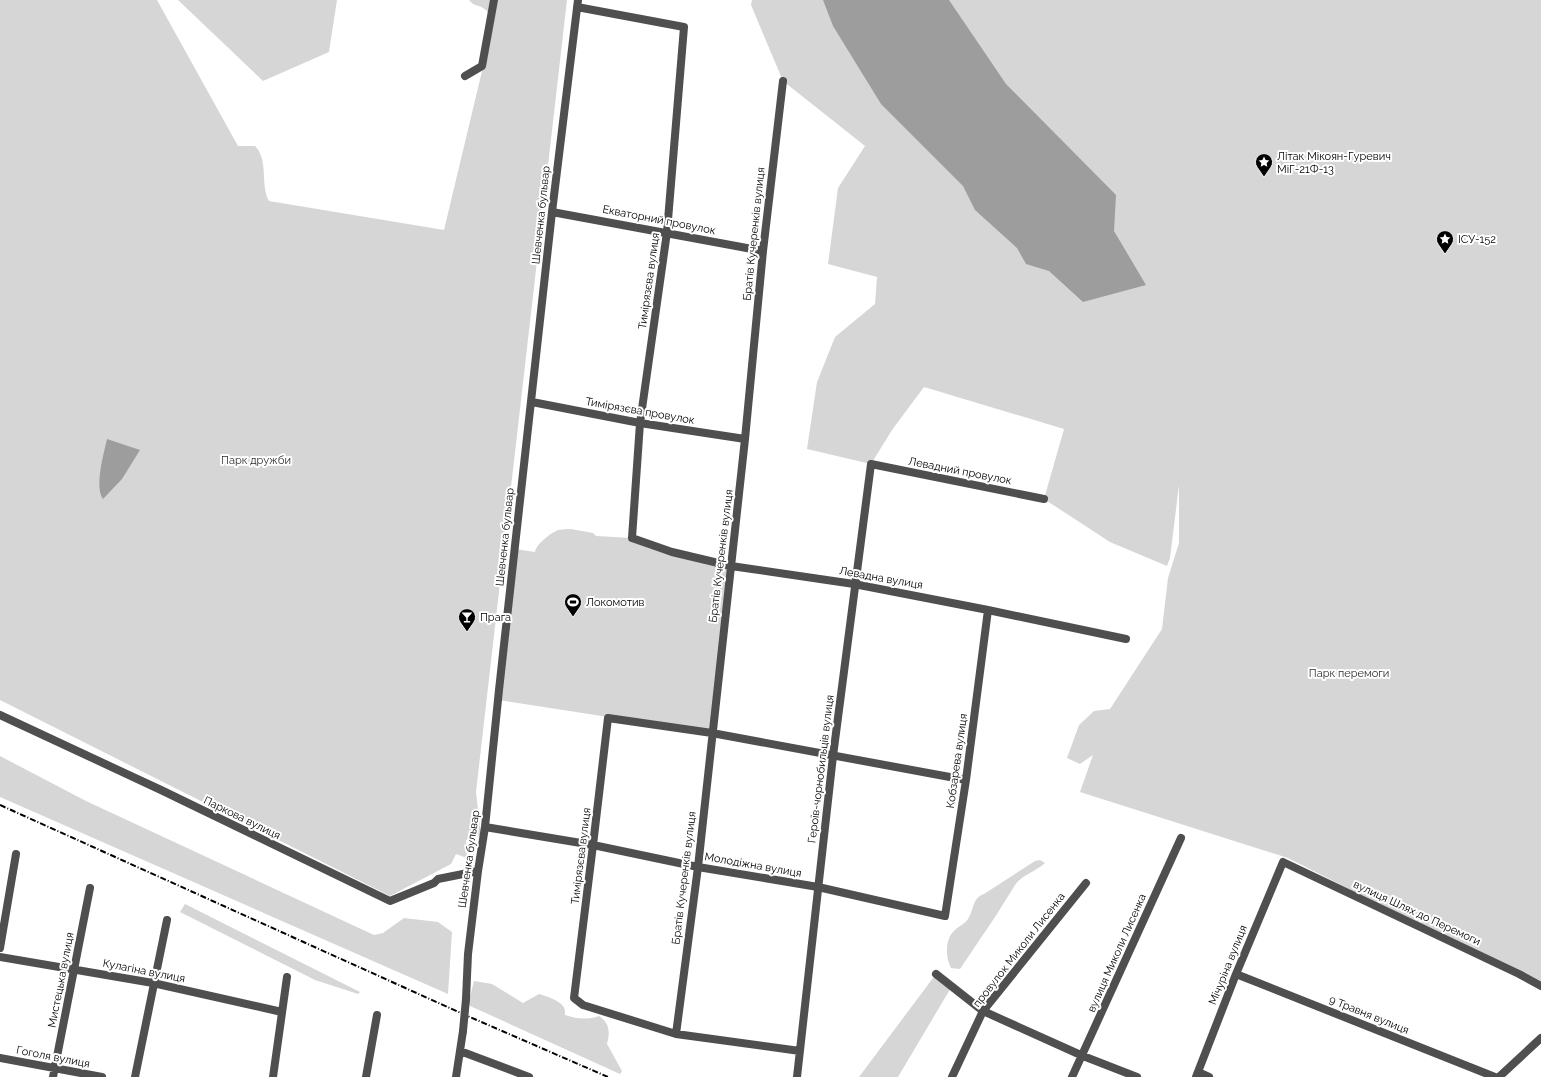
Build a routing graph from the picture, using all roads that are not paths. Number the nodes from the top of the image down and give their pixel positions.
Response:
1 (494, 0) edge
2 (577, 4) edge
3 (465, 76) dead end
4 (783, 81) dead end
5 (552, 212) junction
6 (667, 232) junction
7 (763, 251) junction
8 (532, 402) junction
9 (640, 423) junction
10 (745, 439) junction
11 (870, 464) joint
12 (1044, 499) dead end
13 (632, 538) joint
14 (731, 566) junction
15 (854, 584) junction
16 (988, 610) junction
17 (1126, 639) dead end
18 (0, 715) edge
19 (712, 733) junction
20 (833, 756) junction
21 (966, 780) junction
22 (485, 828) junction
23 (1181, 838) dead end
24 (594, 845) junction
25 (16, 854) dead end
26 (1283, 862) joint
27 (698, 867) junction
28 (478, 871) junction
29 (1086, 883) dead end
30 (818, 887) junction
31 (90, 888) dead end
32 (945, 916) joint
33 (167, 920) dead end
34 (0, 948) edge
35 (0, 957) edge
36 (74, 970) junction
37 (936, 974) dead end
38 (1236, 974) junction
39 (287, 977) dead end
40 (153, 983) junction
41 (1541, 986) edge
42 (983, 1011) junction
43 (282, 1012) junction
44 (377, 1014) dead end
45 (676, 1034) junction
46 (1541, 1038) edge
47 (460, 1051) junction
48 (800, 1051) junction
49 (1083, 1056) junction
50 (0, 1058) edge
51 (54, 1067) junction
52 (1197, 1075) edge
53 (53, 1077) edge
54 (102, 1077) edge
55 (135, 1077) edge
56 (273, 1077) edge
57 (366, 1077) edge
58 (456, 1077) edge
59 (529, 1077) edge
60 (797, 1077) edge
61 (952, 1077) edge
62 (1072, 1077) edge
63 (1137, 1077) edge
64 (1210, 1077) edge
65 (1495, 1077) edge
66 (1500, 1077) edge

1 - 3 street
2 - 5 street, Шевченка бульвар
2 - 6 street, Тимірязєва вулиця
4 - 7 street, Братів Кучеренків вулиця
5 - 6 street, Екваторний провулок
5 - 8 street, Шевченка бульвар
6 - 7 street, Екваторний провулок
6 - 9 street, Тимірязєва вулиця
7 - 10 street, Братів Кучеренків вулиця
8 - 9 street, Тимірязєва провулок
8 - 22 street, Шевченка бульвар
9 - 10 street, Тимірязєва провулок
9 - 13 street, Тимірязєва вулиця
10 - 14 street, Братів Кучеренків вулиця
11 - 12 street, Левадний провулок
11 - 15 street, Героїв-чорнобильців вулиця
13 - 14 street, Левадна вулиця
14 - 15 street, Левадна вулиця
14 - 19 street, Братів Кучеренків вулиця
15 - 16 street, Левадна вулиця
15 - 20 street, Героїв-чорнобильців вулиця
16 - 17 street, Левадна вулиця
16 - 21 street, Кобзарева вулиця
18 - 28 street, Паркова вулиця
19 - 20 street
19 - 24 street, Тимірязєва вулиця
19 - 27 street, Братів Кучеренків вулиця
20 - 21 street
20 - 30 street, Героїв-чорнобильців вулиця
21 - 32 street, Кобзарева вулиця
22 - 24 street, Молодіжна вулиця
22 - 28 street, Шевченка бульвар
23 - 49 street, вулиця Миколи Лисенка
24 - 27 street, Молодіжна вулиця
24 - 45 street, Тимірязєва вулиця
25 - 34 street
26 - 38 street, Мічуріна вулиця
26 - 41 street, вулиця Шлях до Перемоги
27 - 30 street, Молодіжна вулиця
27 - 45 street, Братів Кучеренків вулиця
28 - 47 street, Шевченка бульвар, bridge
29 - 42 street, провулок Миколи Лисенка
30 - 32 street, Молодіжна вулиця
30 - 48 street, Героїв-чорнобильців вулиця
31 - 36 street, Мистецька вулиця
33 - 40 street
35 - 36 street, Кулагіна вулиця
36 - 40 street, Кулагіна вулиця
36 - 51 street, Мистецька вулиця
37 - 42 street
38 - 52 street, Мічуріна вулиця
38 - 65 street, 9 Травня вулиця
39 - 43 street
40 - 43 street, Кулагіна вулиця
40 - 55 street
42 - 49 street
42 - 61 street, провулок Миколи Лисенка
43 - 56 street
44 - 57 street
45 - 48 street
46 - 66 street
47 - 58 street, Шевченка бульвар
47 - 59 street
48 - 60 street, Героїв-чорнобильців вулиця
49 - 62 street, вулиця Миколи Лисенка
49 - 63 street
50 - 51 street, Гоголя вулиця
51 - 53 street, Мистецька вулиця
51 - 54 street, Гоголя вулиця
52 - 64 street

